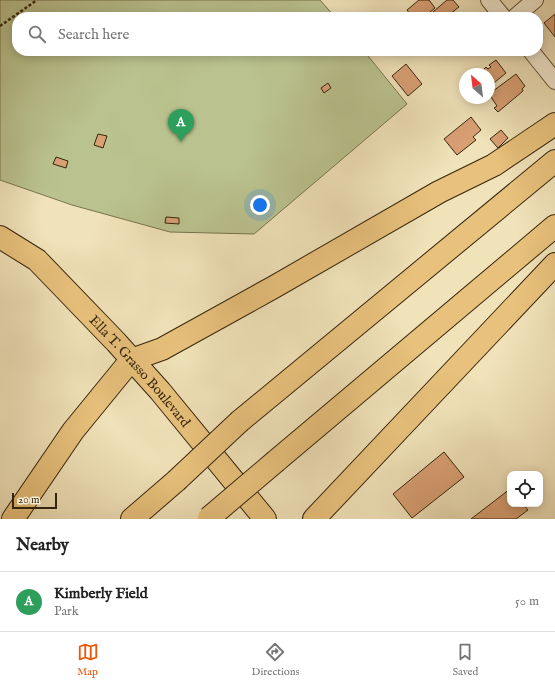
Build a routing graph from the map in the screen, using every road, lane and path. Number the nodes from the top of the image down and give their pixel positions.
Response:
1 (37, 0) edge
2 (489, 0) edge
3 (535, 0) edge
4 (20, 12) edge
5 (499, 12) edge
6 (521, 12) edge
7 (12, 18) edge
8 (0, 26) edge
9 (535, 56) edge
10 (555, 81) edge
11 (555, 124) edge
12 (555, 161) edge
13 (555, 226) edge
14 (0, 237) edge
15 (555, 264) edge
16 (131, 360) junction
17 (208, 518) edge
18 (12, 519) edge
19 (132, 519) edge
20 (265, 519) edge
21 (314, 519) edge

1 - 4 path
2 - 5 street
3 - 6 street
7 - 8 path
9 - 10 street
11 - 16 main road
12 - 19 main road, bridge
13 - 17 main road, bridge
14 - 16 main road, Ella T. Grasso Boulevard
15 - 21 main road
16 - 18 main road
16 - 20 main road, Ella T. Grasso Boulevard

